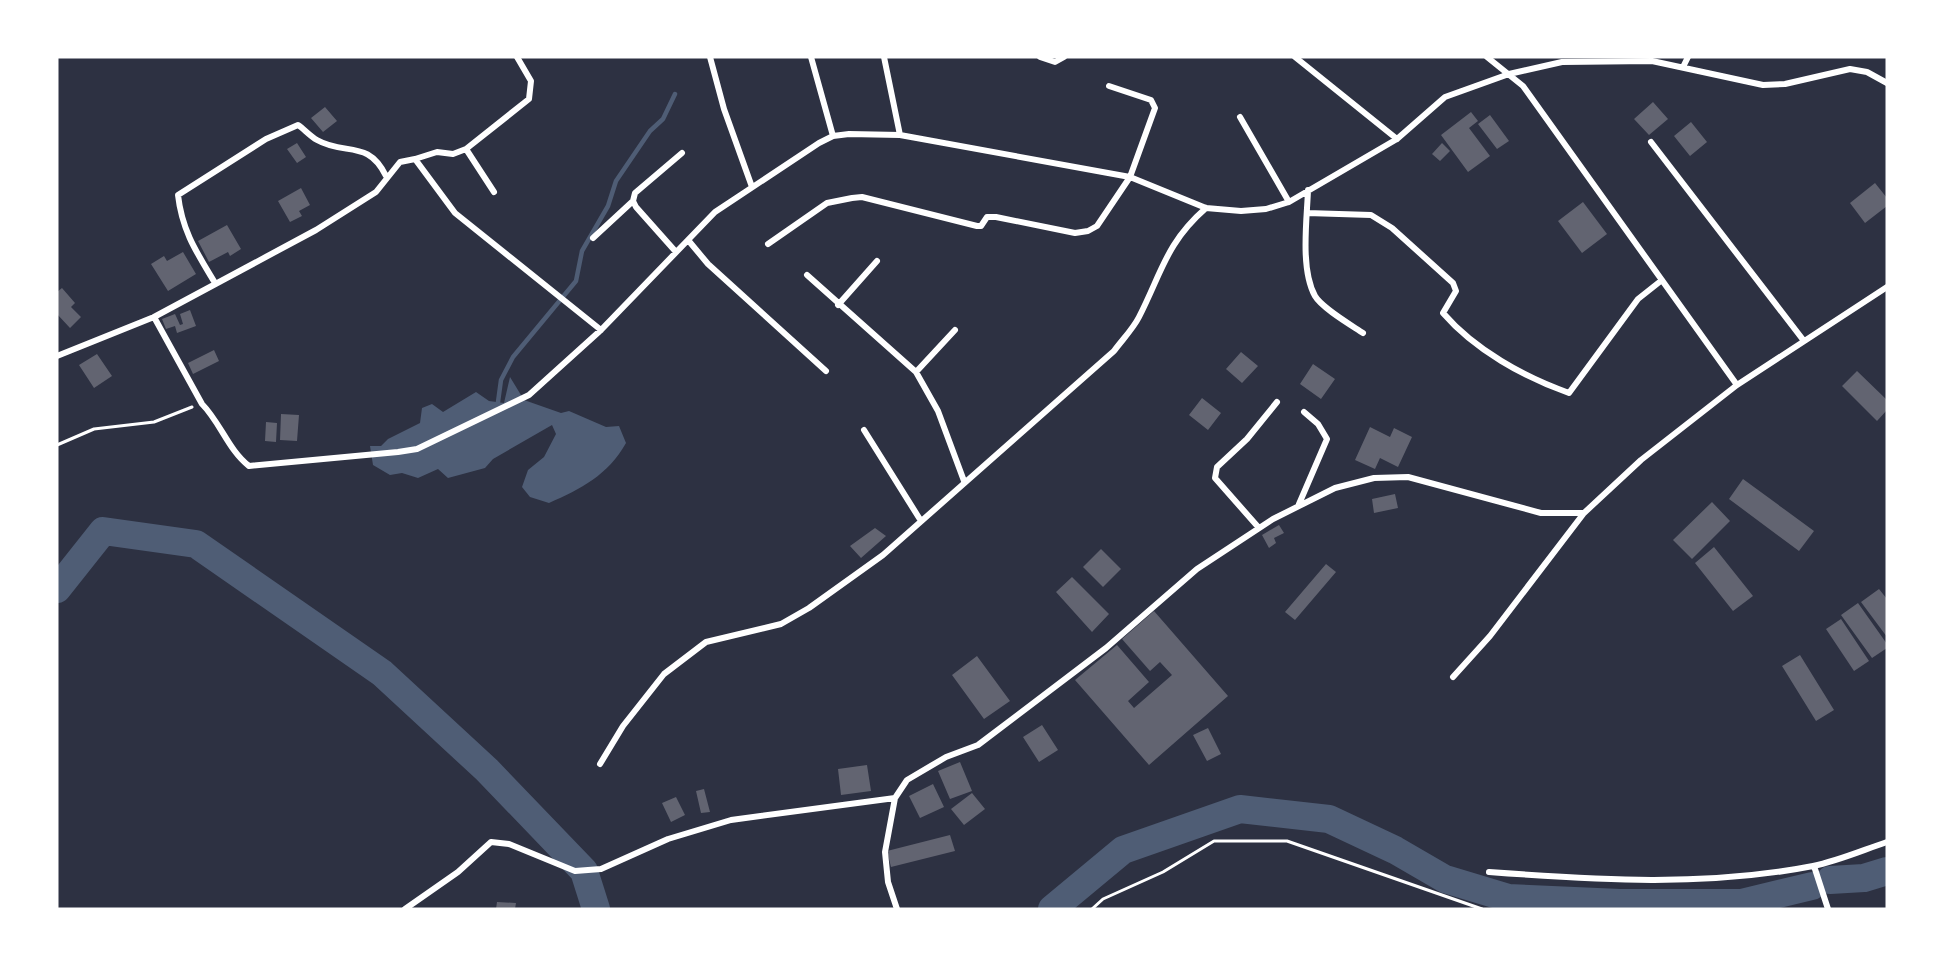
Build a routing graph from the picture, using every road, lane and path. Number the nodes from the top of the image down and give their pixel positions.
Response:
1 (517, 57) edge
2 (710, 57) edge
3 (811, 57) edge
4 (884, 57) edge
5 (1040, 57) edge
6 (1064, 57) edge
7 (1295, 57) edge
8 (1487, 57) edge
9 (1688, 57) edge
10 (1561, 60) edge
11 (1683, 67) junction
12 (1509, 74) junction
13 (1887, 83) edge
14 (1109, 86) dead end
15 (1240, 117) dead end
16 (900, 135) junction
17 (833, 136) junction
18 (1396, 139) junction
19 (1652, 142) dead end
20 (466, 149) junction
21 (682, 153) dead end
22 (415, 159) junction
23 (386, 176) junction
24 (1130, 177) junction
25 (752, 187) junction
26 (1308, 190) junction
27 (494, 192) dead end
28 (633, 201) junction
29 (1289, 202) junction
30 (1206, 208) junction
31 (1307, 213) junction
32 (593, 238) dead end
33 (688, 240) junction
34 (768, 244) dead end
35 (676, 252) junction
36 (877, 261) dead end
37 (807, 275) dead end
38 (1662, 280) junction
39 (215, 283) junction
40 (1887, 287) edge
41 (838, 305) junction
42 (154, 316) junction
43 (601, 330) junction
44 (955, 330) dead end
45 (1363, 333) dead end
46 (1804, 341) junction
47 (57, 356) edge
48 (826, 371) dead end
49 (915, 372) junction
50 (1737, 385) junction
51 (1277, 402) dead end
52 (202, 404) junction
53 (1304, 412) dead end
54 (864, 430) dead end
55 (57, 445) edge
56 (964, 481) junction
57 (1298, 504) junction
58 (1584, 513) junction
59 (921, 521) junction
60 (1259, 528) junction
61 (1453, 677) dead end
62 (600, 764) dead end
63 (895, 798) junction
64 (1887, 842) edge
65 (1814, 866) junction
66 (1489, 872) dead end
67 (405, 909) edge
68 (897, 909) edge
69 (1092, 909) edge
70 (1482, 909) edge
71 (1828, 909) edge

1 - 20 street
2 - 25 street
3 - 17 street
4 - 16 street
5 - 6 street
7 - 18 street
8 - 12 street
9 - 11 street
10 - 11 street
10 - 12 street
11 - 13 street
12 - 18 street
12 - 38 street
14 - 24 street
15 - 29 street
16 - 17 street
16 - 24 street
17 - 25 street
18 - 26 street
19 - 46 street
20 - 22 street
20 - 27 street
21 - 28 street
22 - 23 street
22 - 43 street
23 - 39 street
23 - 39 street
24 - 30 street
24 - 34 street
25 - 33 street
26 - 29 street
26 - 31 street
28 - 32 street
28 - 35 street
29 - 30 street
30 - 56 street
31 - 38 street
31 - 45 street
33 - 35 street
33 - 48 street
35 - 43 street
36 - 41 street
37 - 41 street
38 - 50 street
39 - 42 street
40 - 46 street
41 - 49 street
42 - 47 street
42 - 52 street
43 - 52 street
44 - 49 street
46 - 50 street
49 - 56 street
50 - 58 street
51 - 60 street
52 - 55 path
53 - 57 street
54 - 59 street
56 - 59 street
57 - 58 street
57 - 60 street
58 - 61 street
59 - 62 street
60 - 63 street
63 - 67 street
63 - 68 street
64 - 65 street
65 - 66 street
65 - 71 street
69 - 70 path

